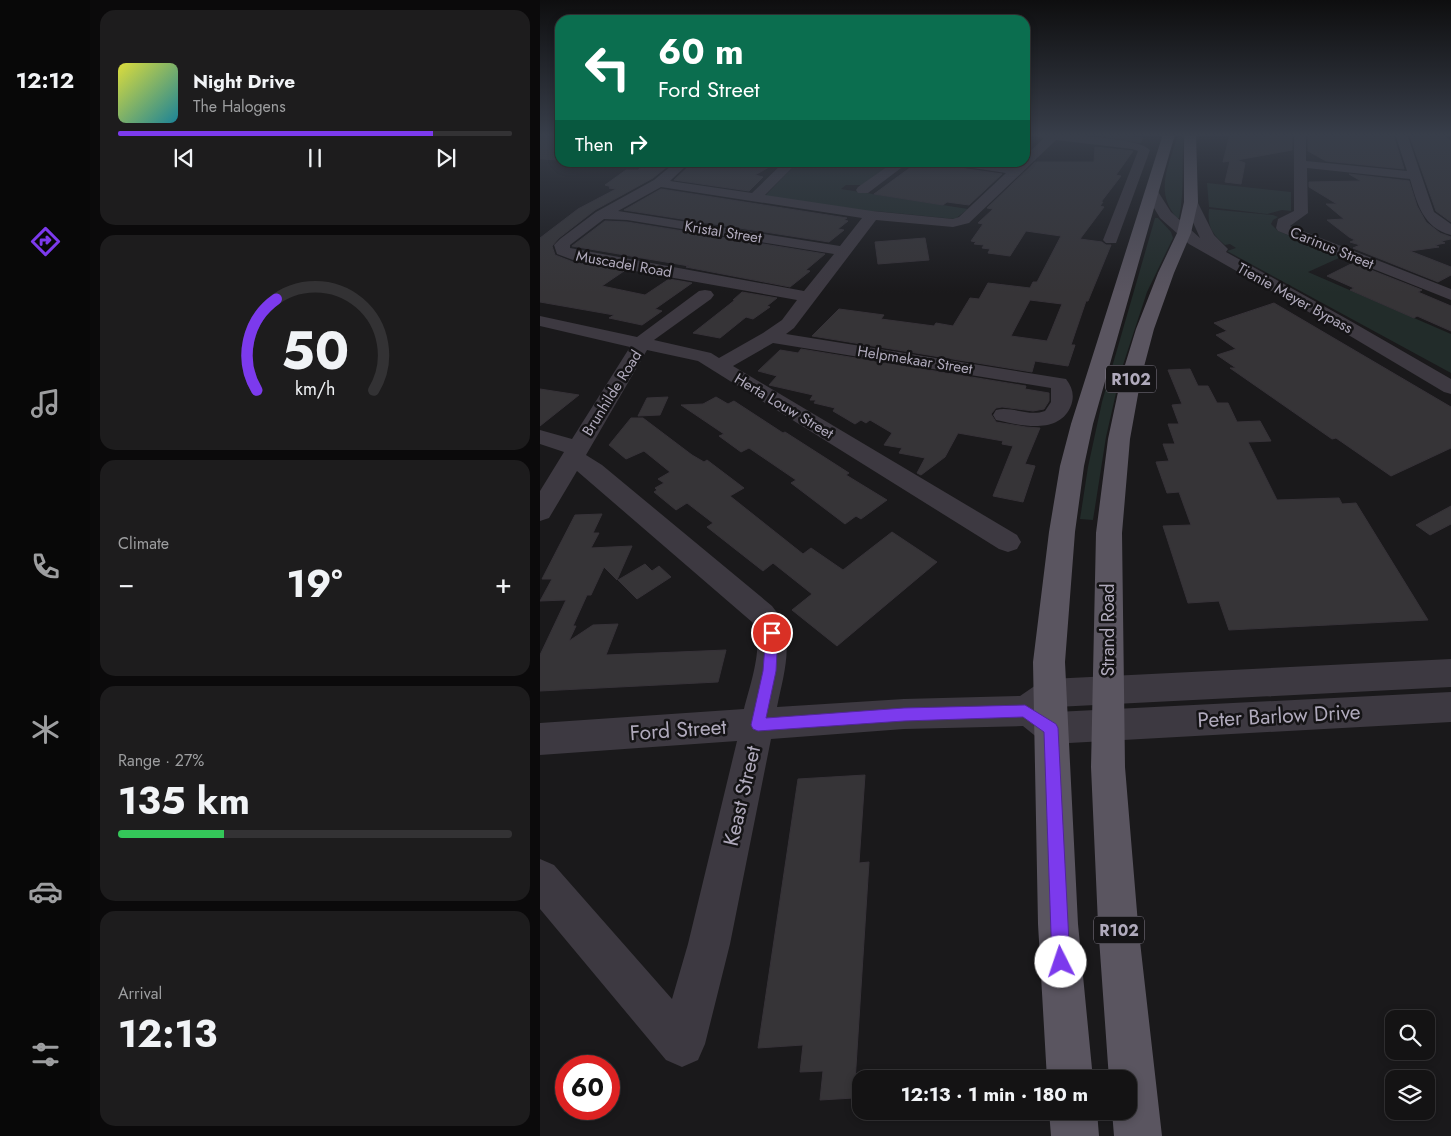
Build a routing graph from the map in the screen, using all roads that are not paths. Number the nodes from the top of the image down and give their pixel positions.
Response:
1 (652, 187) edge
2 (687, 187) edge
3 (766, 187) edge
4 (867, 187) edge
5 (1000, 187) edge
6 (1131, 187) edge
7 (1154, 187) edge
8 (1191, 187) edge
9 (1300, 187) edge
10 (1418, 187) edge
11 (863, 190) dead end
12 (1152, 193) junction
13 (755, 197) junction
14 (1191, 202) junction
15 (601, 215) junction
16 (872, 215) junction
17 (1451, 231) edge
18 (1184, 233) junction
19 (1111, 240) dead end
20 (844, 251) junction
21 (705, 295) dead end
22 (1451, 295) edge
23 (807, 298) junction
24 (540, 321) edge
25 (770, 337) junction
26 (642, 343) junction
27 (719, 366) junction
28 (1451, 376) edge
29 (1451, 388) edge
30 (1004, 415) dead end
31 (540, 437) edge
32 (576, 452) junction
33 (540, 512) edge
34 (1008, 542) dead end
35 (1451, 673) edge
36 (1108, 707) junction
37 (1451, 707) edge
38 (1042, 711) junction
39 (758, 725) junction
40 (540, 739) edge
41 (540, 879) edge
42 (1069, 1070) edge
43 (1074, 1120) edge
44 (1075, 1136) edge
45 (1138, 1136) edge

1 - 15 street, Muscadel Road
2 - 13 street
3 - 13 street
4 - 11 street
5 - 16 street
6 - 19 street
7 - 12 main road, R102
8 - 14 main road, Strand Road / R102
9 - 22 street, Carinus Street
10 - 17 street
12 - 18 street, Tienie Meyer Bypass
12 - 38 main road, R102
13 - 16 street
14 - 18 main road, Strand Road / R102
14 - 28 street, Tienie Meyer Bypass
15 - 20 street, Kristal Street
15 - 23 street, Muscadel Road
16 - 20 street
18 - 29 street, Tienie Meyer Bypass
18 - 36 main road, Strand Road / R102
20 - 23 street
21 - 26 street, Brunhilde Road
23 - 25 street
24 - 26 street, Herta Louw Street
25 - 27 street
25 - 30 street, Helpmekaar Street
26 - 27 street, Herta Louw Street
26 - 32 street, Brunhilde Road
27 - 34 street, Herta Louw Street
31 - 32 street, Keast Street
32 - 33 street, Brunhilde Road
32 - 39 street, Keast Street
35 - 36 street, Peter Barlow Drive
36 - 37 street, Peter Barlow Drive
36 - 38 street, Ford Street
36 - 45 main road, Strand Road / R102
38 - 39 street, Ford Street
38 - 42 main road, R102
39 - 40 street, Ford Street
39 - 41 street, Keast Street
43 - 44 main road

